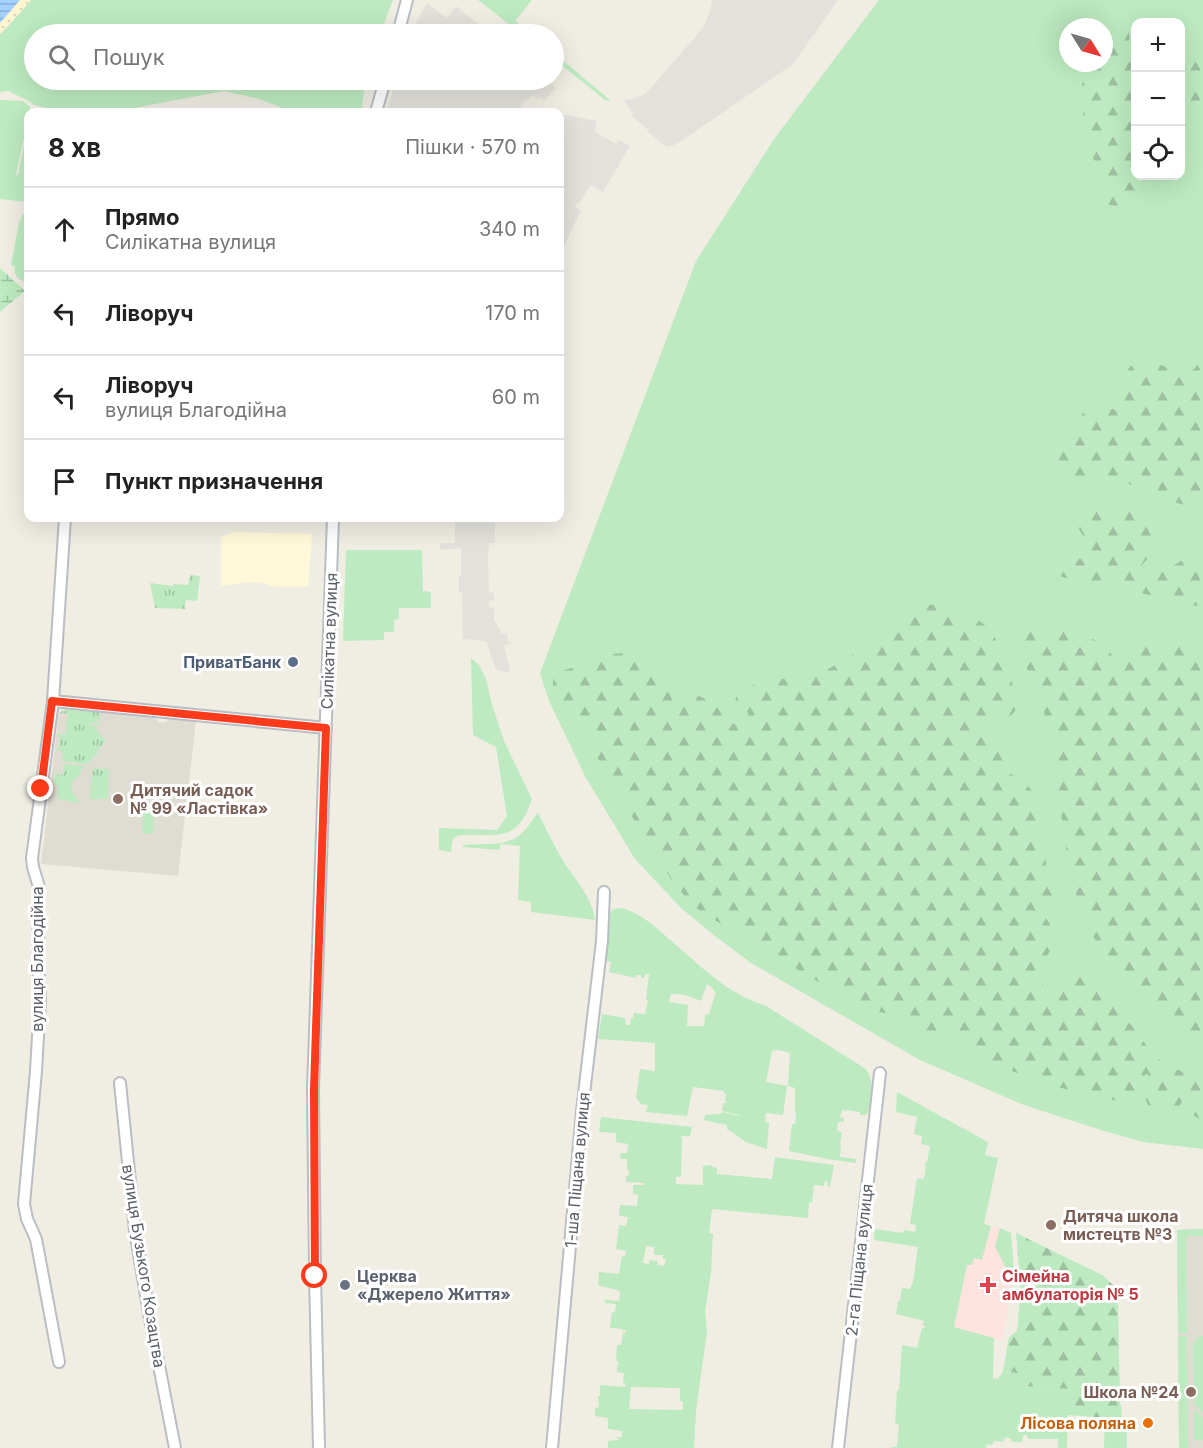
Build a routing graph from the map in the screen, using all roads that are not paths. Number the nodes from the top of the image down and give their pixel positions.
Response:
1 (407, 0) edge
2 (401, 24) edge
3 (382, 90) edge
4 (377, 108) edge
5 (65, 522) edge
6 (333, 522) edge
7 (52, 701) junction
8 (326, 728) junction
9 (604, 892) dead end
10 (880, 1072) dead end
11 (120, 1083) dead end
12 (58, 1362) dead end
13 (176, 1448) edge
14 (319, 1448) edge
15 (552, 1448) edge
16 (838, 1448) edge

1 - 2 street
3 - 4 street
5 - 7 street, вулиця Благодійна
6 - 8 street, Силікатна вулиця
7 - 8 street
7 - 12 street, вулиця Благодійна
8 - 14 street, Силікатна вулиця
9 - 15 street, 1-ша Піщана вулиця
10 - 16 street, 2-га Піщана вулиця
11 - 13 street, вулиця Бузького Козацтва

